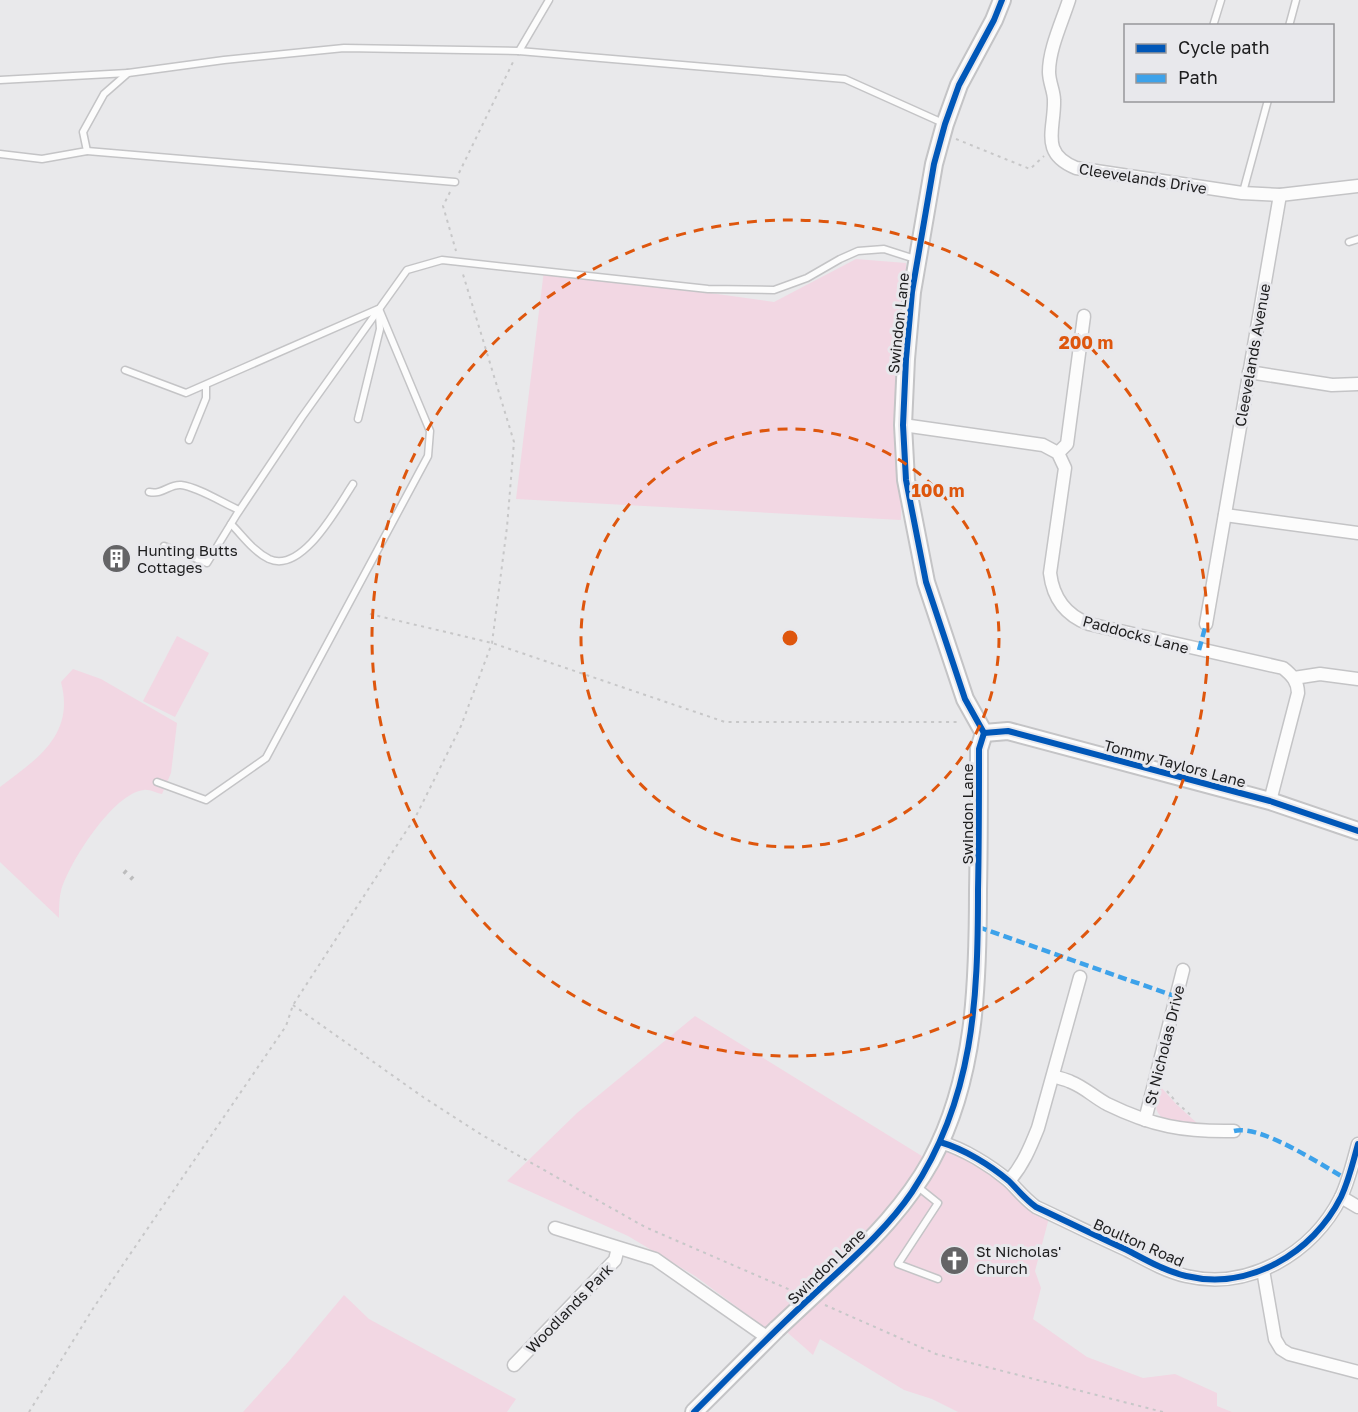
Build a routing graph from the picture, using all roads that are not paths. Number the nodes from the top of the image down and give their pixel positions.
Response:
1 (549, 0) edge
2 (1002, 0) edge
3 (1070, 0) edge
4 (1221, 0) edge
5 (1296, 0) edge
6 (1214, 24) edge
7 (1290, 24) edge
8 (519, 51) junction
9 (128, 73) junction
10 (0, 81) edge
11 (1267, 102) edge
12 (944, 129) junction
13 (87, 151) junction
14 (0, 154) edge
15 (454, 182) road end
16 (1358, 186) edge
17 (1242, 193) junction
18 (1280, 195) junction
19 (1358, 239) edge
20 (1349, 242) dead end
21 (916, 260) junction
22 (379, 309) junction
23 (1084, 316) dead end
24 (125, 370) dead end
25 (1249, 372) junction
26 (1358, 384) edge
27 (206, 385) junction
28 (358, 419) dead end
29 (903, 425) junction
30 (189, 440) dead end
31 (1058, 453) junction
32 (353, 484) dead end
33 (149, 492) dead end
34 (239, 510) junction
35 (1225, 515) junction
36 (231, 524) junction
37 (1358, 533) edge
38 (164, 546) dead end
39 (1206, 624) dead end
40 (1294, 678) junction
41 (1358, 679) edge
42 (980, 728) junction
43 (157, 782) dead end
44 (1270, 801) junction
45 (1358, 831) edge
46 (1184, 970) dead end
47 (1080, 977) dead end
48 (1053, 1076) junction
49 (1145, 1120) junction
50 (1234, 1131) dead end
51 (940, 1142) junction
52 (1358, 1144) edge
53 (1009, 1181) junction
54 (916, 1185) junction
55 (1341, 1197) junction
56 (1358, 1207) edge
57 (555, 1228) dead end
58 (618, 1248) junction
59 (1263, 1270) junction
60 (938, 1279) dead end
61 (773, 1334) junction
62 (514, 1365) dead end
63 (1358, 1372) edge
64 (694, 1412) edge

1 - 8 lane
2 - 12 street, Swindon Lane
3 - 17 street, Cleevelands Drive
4 - 6 lane
5 - 7 lane
8 - 9 lane
8 - 12 lane
9 - 10 lane
9 - 13 lane
11 - 17 lane
12 - 21 street, Swindon Lane
13 - 14 lane
13 - 15 lane
16 - 18 street, Cleevelands Drive
17 - 18 street, Cleevelands Drive
18 - 25 street, Cleevelands Avenue
19 - 20 lane
21 - 22 lane
21 - 29 street, Swindon Lane
22 - 27 lane
22 - 28 lane
22 - 34 lane
22 - 43 lane
23 - 31 street
24 - 27 lane
25 - 26 street
25 - 35 street, Cleevelands Avenue
27 - 30 lane
29 - 31 street
29 - 42 street, Swindon Lane
31 - 40 street, Paddocks Lane
32 - 36 lane
33 - 34 lane
34 - 36 lane
35 - 37 street
35 - 39 street, Cleevelands Avenue
36 - 38 lane
40 - 41 street
40 - 44 street
42 - 44 street, Tommy Taylors Lane
42 - 51 street, Swindon Lane
44 - 45 street, Tommy Taylors Lane
46 - 49 street, St Nicholas Drive
47 - 48 street
48 - 49 street, St Nicholas Drive
48 - 53 street
49 - 50 street, St Nicholas Drive
51 - 53 street, Boulton Road
51 - 54 street, Swindon Lane
52 - 55 street, Boulton Road
53 - 59 street, Boulton Road
54 - 60 lane
54 - 61 street, Swindon Lane, bridge
55 - 56 street
55 - 59 street, Boulton Road
57 - 58 street
58 - 61 street
58 - 62 street, Woodlands Park
59 - 63 street
61 - 64 street, Swindon Lane

